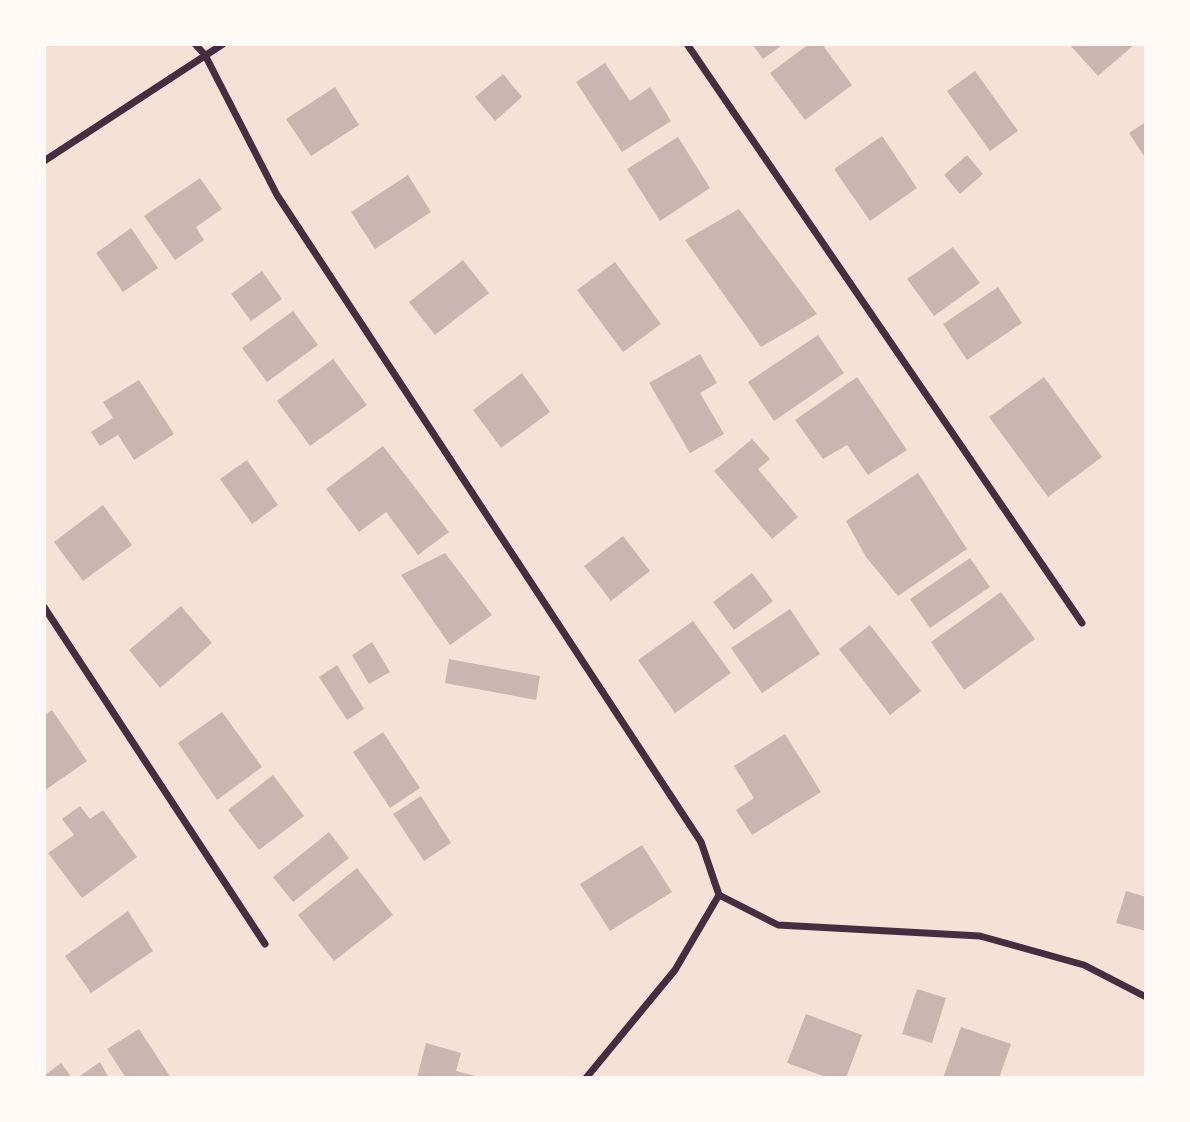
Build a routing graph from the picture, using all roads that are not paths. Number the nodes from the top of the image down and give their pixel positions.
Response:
1 (195, 44) edge
2 (223, 44) edge
3 (688, 44) edge
4 (205, 55) junction
5 (44, 161) edge
6 (44, 607) edge
7 (1082, 623) dead end
8 (719, 895) junction
9 (265, 944) dead end
10 (1146, 997) edge
11 (586, 1078) edge

1 - 4 street
2 - 4 street
3 - 7 street
4 - 5 street
4 - 8 street
6 - 9 street
8 - 10 street
8 - 11 street

